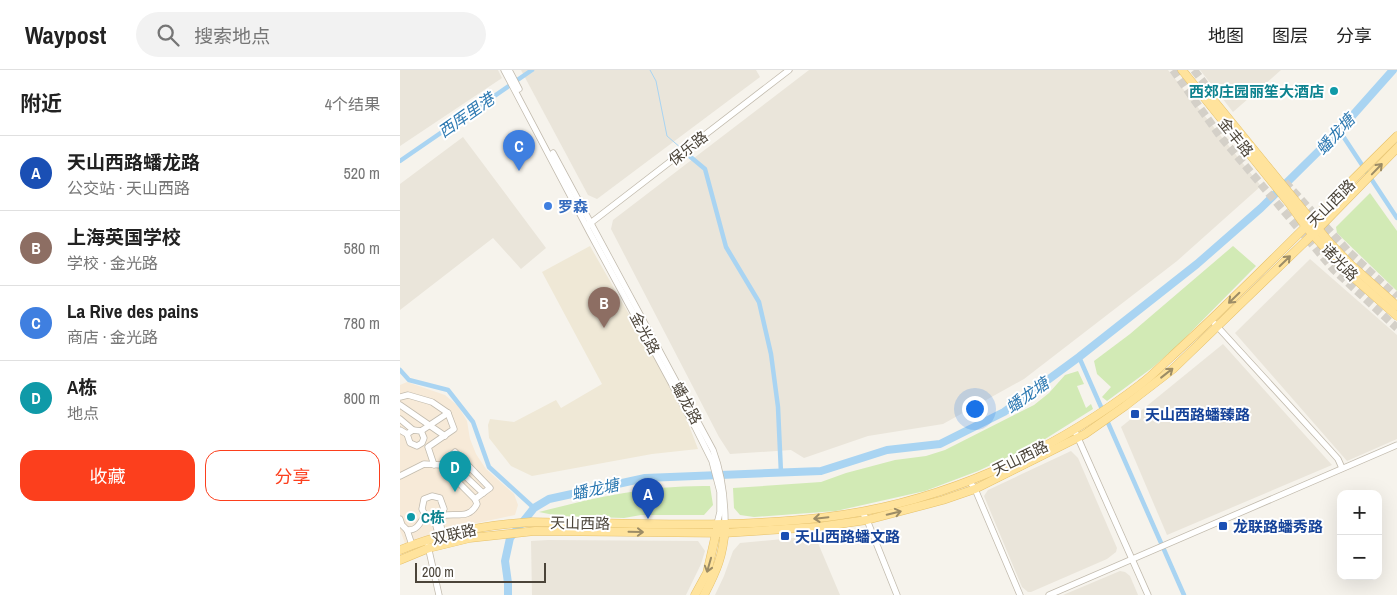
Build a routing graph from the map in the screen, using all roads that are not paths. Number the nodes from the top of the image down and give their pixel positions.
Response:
1 (789, 70) edge
2 (1182, 70) edge
3 (1189, 70) edge
4 (508, 72) edge
5 (1397, 136) edge
6 (1397, 148) edge
7 (1273, 178) junction
8 (1309, 224) junction
9 (588, 225) junction
10 (1315, 231) junction
11 (1397, 306) edge
12 (1397, 316) edge
13 (1211, 319) junction
14 (1218, 327) junction
15 (400, 397) edge
16 (400, 405) edge
17 (1112, 409) junction
18 (448, 413) junction
19 (400, 419) edge
20 (429, 426) junction
21 (1074, 429) junction
22 (400, 430) edge
23 (413, 430) junction
24 (421, 431) junction
25 (408, 434) junction
26 (444, 436) junction
27 (1078, 437) junction
28 (422, 443) junction
29 (1397, 445) edge
30 (428, 447) junction
31 (447, 459) junction
32 (438, 465) junction
33 (1342, 468) junction
34 (400, 476) edge
35 (970, 482) junction
36 (975, 489) junction
37 (483, 493) junction
38 (475, 499) junction
39 (862, 512) junction
40 (425, 515) junction
41 (437, 518) junction
42 (400, 519) edge
43 (867, 520) junction
44 (508, 524) joint
45 (721, 524) junction
46 (407, 530) junction
47 (721, 533) junction
48 (441, 536) junction
49 (428, 544) junction
50 (412, 545) junction
51 (400, 550) edge
52 (1131, 559) junction
53 (400, 560) edge
54 (439, 595) edge
55 (695, 595) edge
56 (704, 595) edge
57 (897, 595) edge
58 (1020, 595) edge
59 (1049, 595) edge
60 (1148, 595) edge

1 - 9 street, 保乐路
2 - 7 main road, 金丰路
3 - 7 main road
4 - 9 street
4 - 9 street
5 - 8 main road, 天山西路
10 -> 6 main road, 天山西路
7 - 8 main road, 诸光路
8 - 10 main road, 诸光路
8 -> 13 main road, 天山西路
9 - 45 street, 蟠龙路
10 - 11 main road
10 - 12 main road, 诸光路
14 -> 10 main road, 天山西路
13 - 14 street
13 - 17 main road, 天山西路
17 -> 14 main road, 天山西路
14 - 33 street
15 - 18 street
16 - 20 street
17 - 21 main road, 天山西路
17 - 27 main road, 天山西路
18 - 20 street
18 - 26 street
19 - 23 street
20 - 24 street
20 - 26 street
21 - 27 street
21 - 35 main road, 天山西路
22 - 25 street
23 - 24 street
23 - 25 street
24 - 28 street
25 - 28 street
26 - 30 street
27 - 36 main road, 天山西路
27 - 52 street
28 - 30 street
29 - 33 street
30 - 32 street
31 - 32 street
31 - 37 street
31 - 37 street
32 - 34 street
32 - 38 street
33 - 52 street
35 - 36 street
35 - 39 main road, 天山西路
43 -> 36 main road, 天山西路
36 - 58 street
37 - 38 street
38 - 41 street
39 - 43 street
39 -> 45 main road, 天山西路
40 - 41 street
40 - 41 street
40 - 46 street
41 - 48 street
42 - 46 street
43 - 47 main road, 天山西路
43 - 57 street
44 - 45 main road, 天山西路
44 - 48 main road, 双联路
45 - 47 main road, 蟠龙路
46 - 50 street
49 -> 47 main road, 天山西路
47 -> 55 main road, 蟠龙路
47 - 56 main road, 蟠龙路
48 - 49 main road, 双联路
49 - 50 main road, 双联路
49 - 53 main road
49 - 54 street
50 - 51 main road, 双联路
52 - 59 street
52 - 60 street

